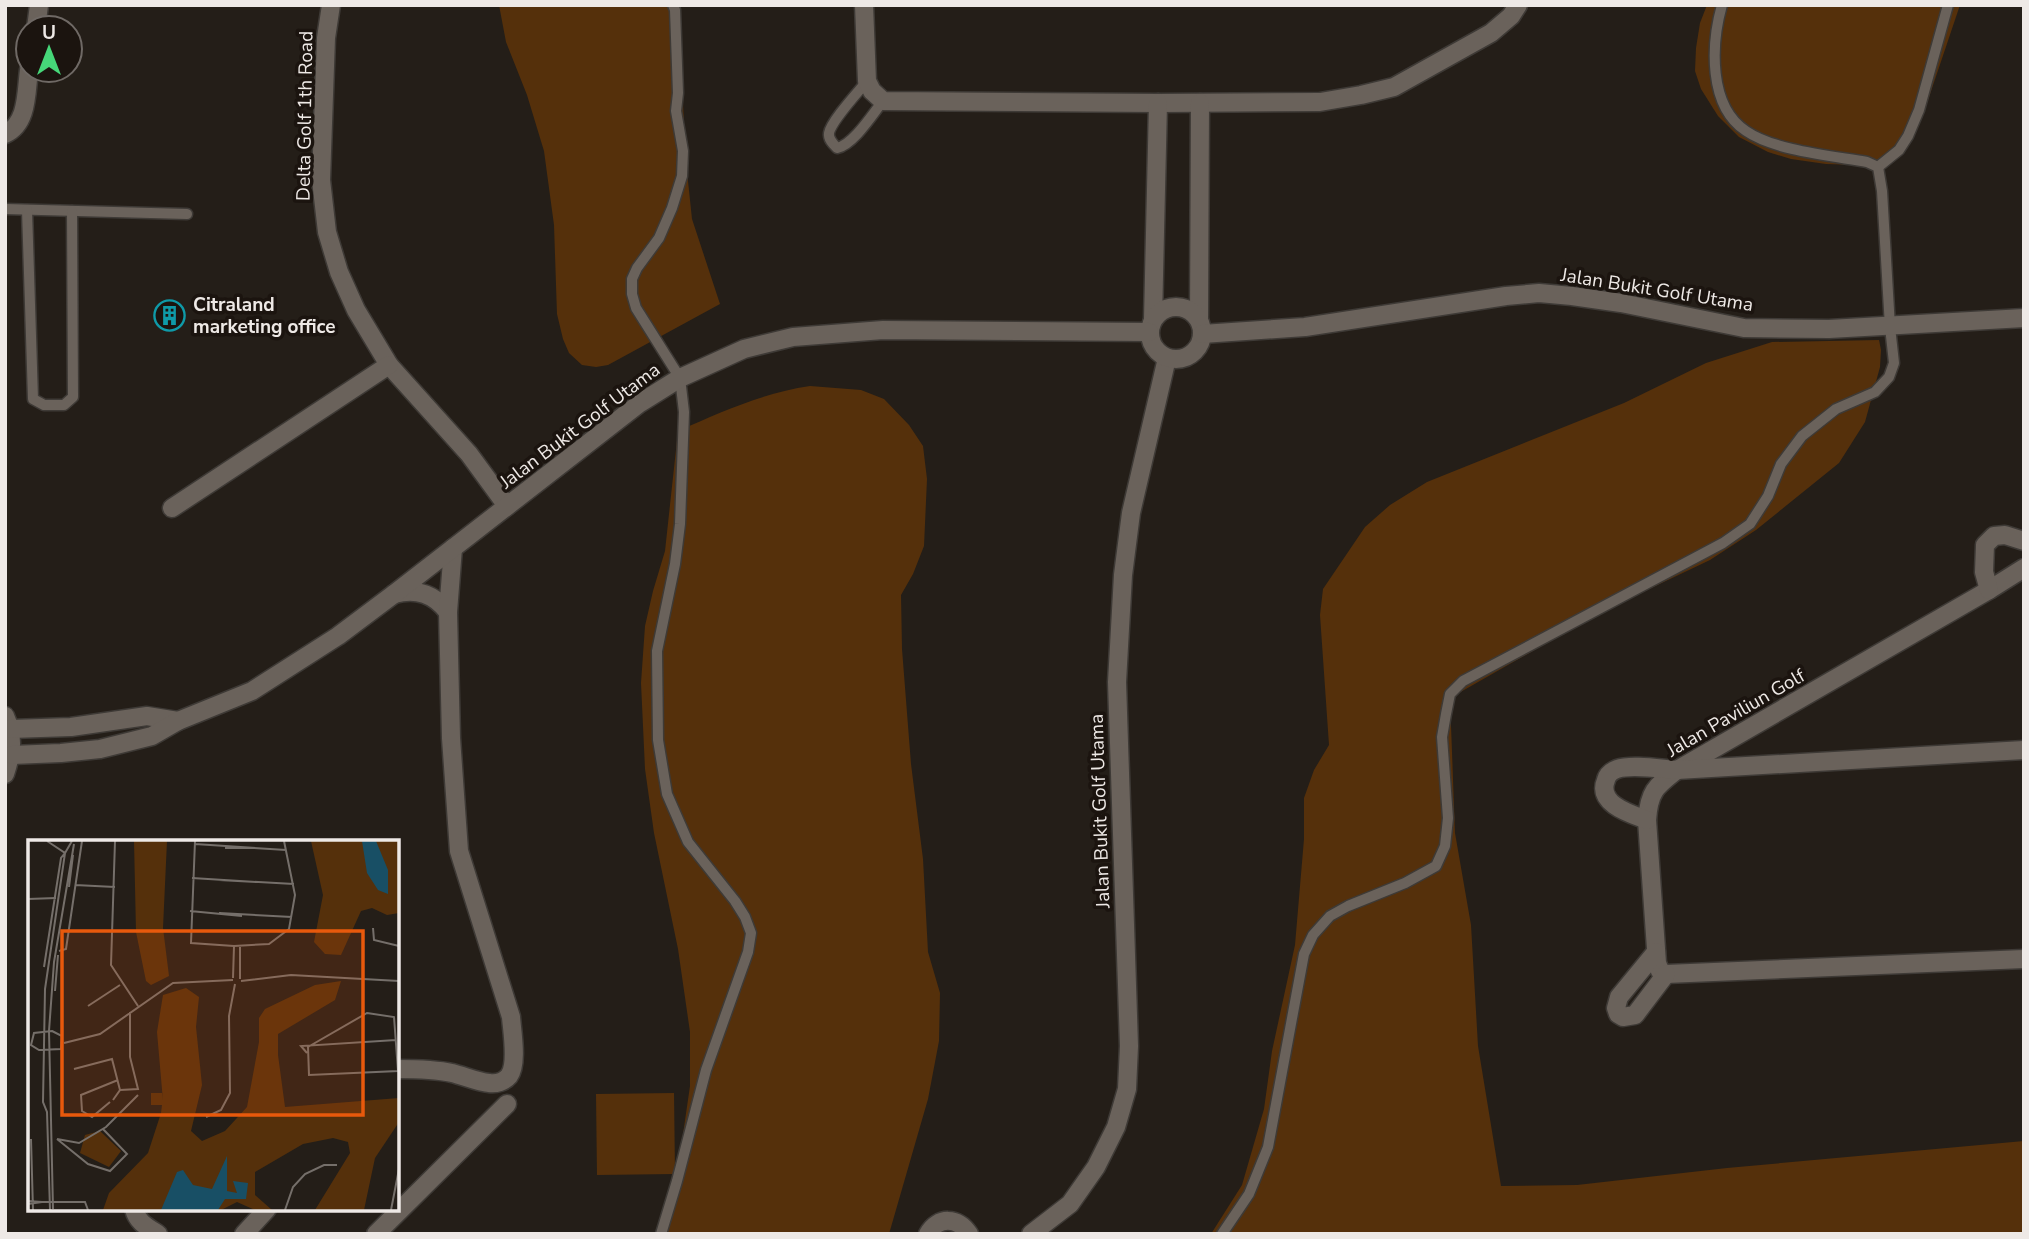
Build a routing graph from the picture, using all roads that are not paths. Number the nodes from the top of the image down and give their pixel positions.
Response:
1 (331, 5) edge
2 (673, 5) edge
3 (864, 5) edge
4 (1518, 5) edge
5 (1722, 5) edge
6 (1948, 5) edge
7 (867, 81) junction
8 (27, 84) edge
9 (883, 101) junction
10 (1158, 103) junction
11 (1200, 103) junction
12 (5, 134) edge
13 (1878, 167) junction
14 (5, 209) edge
15 (27, 210) junction
16 (72, 211) junction
17 (187, 214) dead end
18 (2024, 318) edge
19 (1151, 325) junction
20 (1201, 327) junction
21 (1890, 327) junction
22 (1167, 358) junction
23 (389, 365) junction
24 (680, 377) junction
25 (507, 506) junction
26 (172, 508) dead end
27 (2024, 541) edge
28 (453, 548) junction
29 (2024, 568) edge
30 (1989, 590) junction
31 (394, 594) junction
32 (448, 612) junction
33 (178, 721) junction
34 (13, 725) edge
35 (2024, 750) edge
36 (18, 755) junction
37 (1677, 770) junction
38 (5, 774) edge
39 (1647, 820) junction
40 (1656, 952) junction
41 (2024, 959) edge
42 (1666, 974) junction
43 (399, 1069) edge
44 (507, 1104) dead end
45 (399, 1207) edge
46 (134, 1211) edge
47 (265, 1211) edge
48 (395, 1211) edge
49 (158, 1234) edge
50 (244, 1234) edge
51 (376, 1234) edge
52 (661, 1234) edge
53 (928, 1234) edge
54 (969, 1234) edge
55 (1031, 1234) edge
56 (1222, 1234) edge

1 - 23 street, Delta Golf 1th Road
2 - 24 lane
3 - 7 street
4 - 11 street
5 - 13 lane
6 - 13 lane
7 - 9 street
7 - 9 lane
8 - 12 street
9 - 10 street
10 - 11 street
10 - 19 street
11 - 20 street
13 - 21 lane
14 - 15 lane
15 - 16 lane
15 - 16 lane
16 - 17 lane
18 - 21 street, Jalan Bukit Golf Utama
19 - 20 street
19 - 22 street
19 - 24 street, Jalan Bukit Golf Utama
20 - 21 street, Jalan Bukit Golf Utama
20 - 22 street
21 - 56 lane
22 - 55 street, Jalan Bukit Golf Utama
23 - 25 street, Delta Golf 1th Road
23 - 26 street
24 - 25 street, Jalan Bukit Golf Utama
24 - 52 lane
25 - 28 street, Jalan Bukit Golf Utama
27 - 30 street
28 - 31 street, Jalan Bukit Golf Utama
28 - 32 street
29 - 30 street, Jalan Paviliun Golf
30 - 37 street, Jalan Paviliun Golf
31 - 32 street
31 - 33 street, Jalan Bukit Golf Utama
32 - 43 street
33 - 34 street, Jalan Bukit Golf Utama
33 - 36 street, Jalan Bukit Golf Utama
34 - 36 street
35 - 37 street
36 - 38 street
37 - 39 street, Jalan Paviliun Golf
37 - 39 street
39 - 40 street, Jalan Paviliun Golf
40 - 42 street, Jalan Paviliun Golf
40 - 42 street
41 - 42 street
44 - 45 street
46 - 49 street
47 - 50 street
48 - 51 street
53 - 54 street

